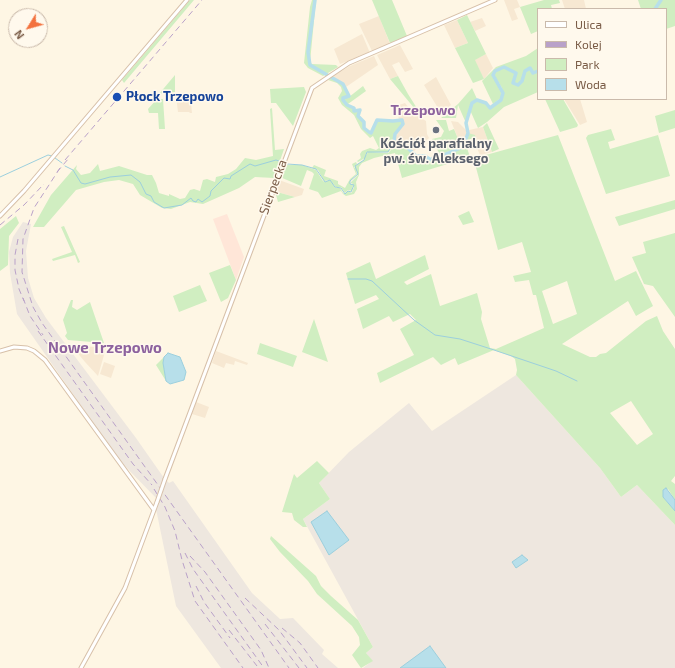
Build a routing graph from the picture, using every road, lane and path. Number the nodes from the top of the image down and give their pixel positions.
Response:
1 (187, 0) edge
2 (495, 0) edge
3 (0, 216) edge
4 (0, 351) edge
5 (154, 510) junction
6 (82, 668) edge

1 - 3 street
2 - 5 street, Sierpecka, bridge
4 - 5 street
5 - 6 street, Sierpecka

